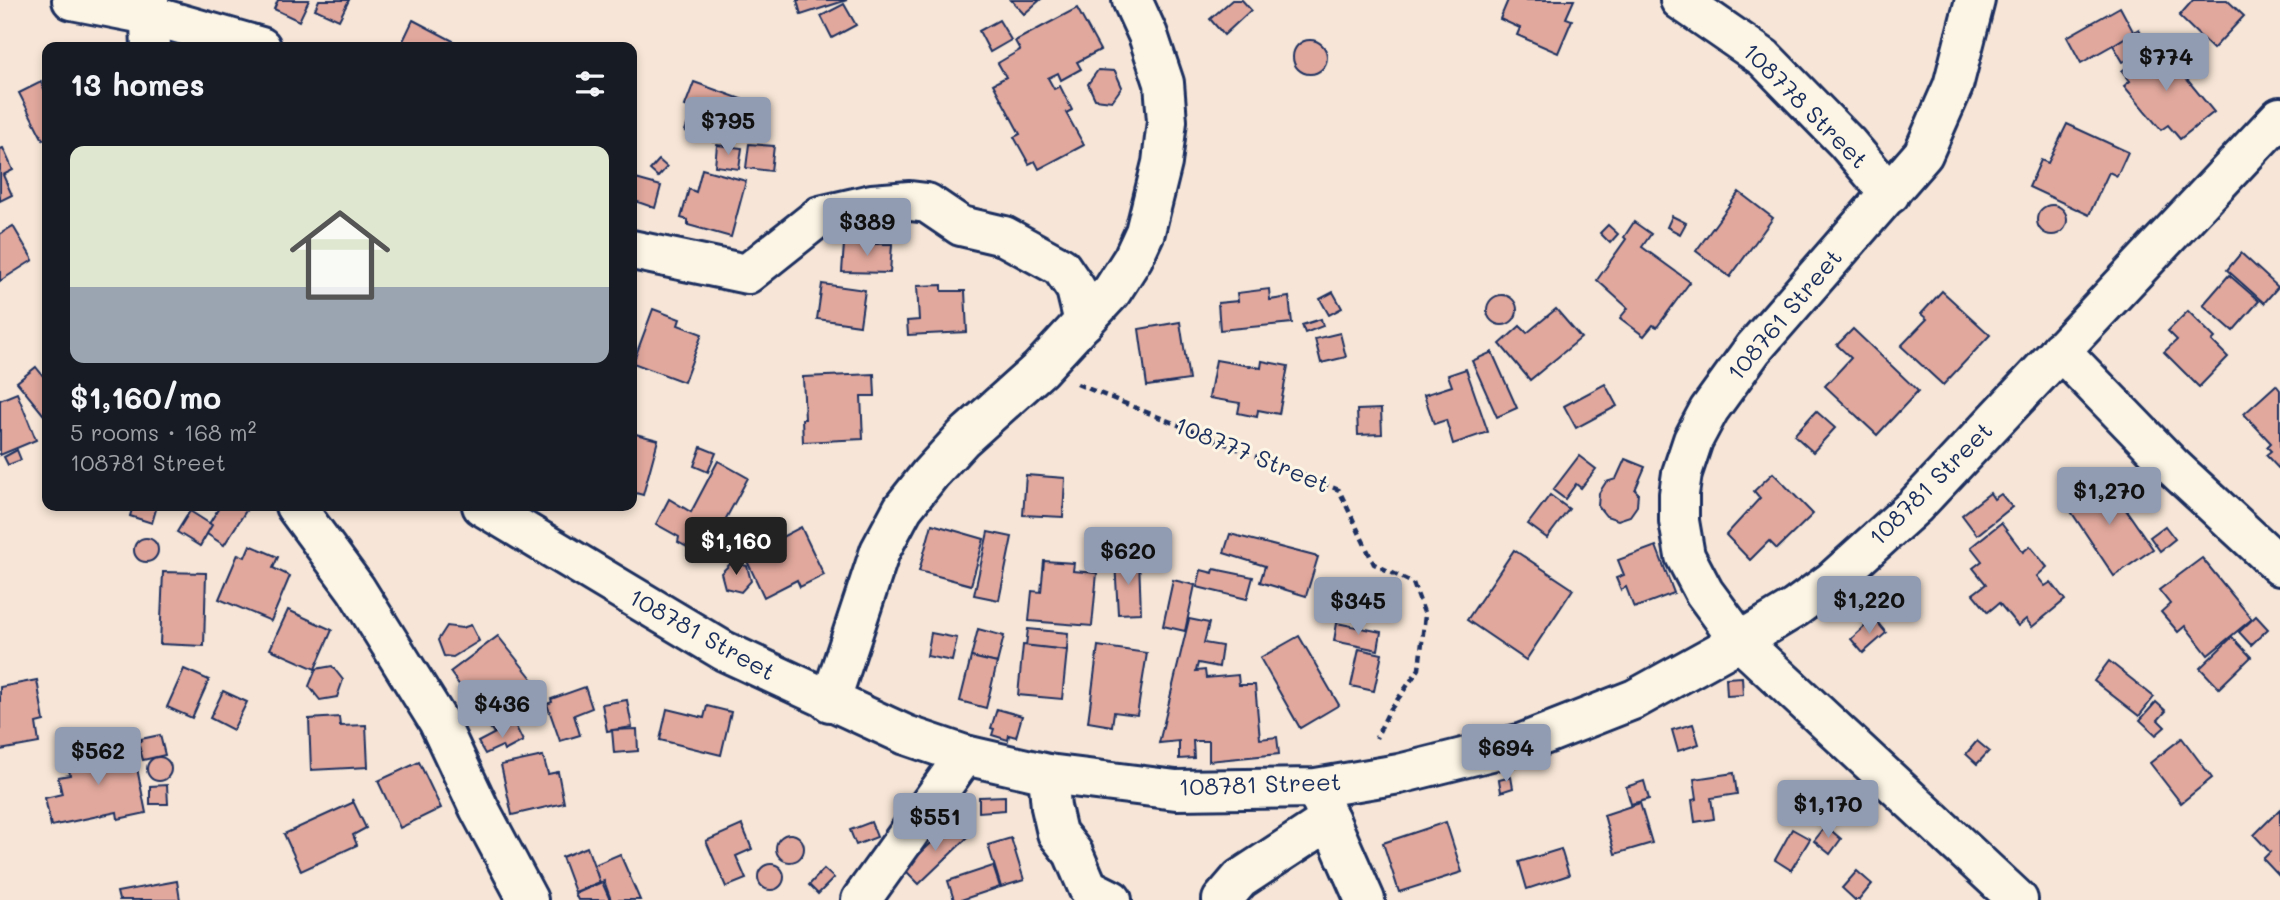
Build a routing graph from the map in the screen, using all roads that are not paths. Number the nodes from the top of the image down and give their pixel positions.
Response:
1 (72, 0) edge
2 (1132, 0) edge
3 (1680, 0) edge
4 (1975, 0) edge
5 (150, 21) edge
6 (240, 42) edge
7 (2280, 117) edge
8 (1890, 194) junction
9 (637, 251) edge
10 (1084, 322) junction
11 (2060, 349) junction
12 (299, 511) edge
13 (490, 511) edge
14 (2280, 566) edge
15 (1740, 641) junction
16 (830, 702) junction
17 (965, 755) junction
18 (1048, 774) junction
19 (1323, 804) junction
20 (528, 900) edge
21 (861, 900) edge
22 (1112, 900) edge
23 (1222, 900) edge
24 (1365, 900) edge
25 (2018, 900) edge

1 - 5 street
2 - 10 street
3 - 8 street, 108778 Street
4 - 8 street, 108761 Street
5 - 6 street
7 - 11 street, 108781 Street
8 - 15 street, 108761 Street
9 - 10 street
10 - 16 street
11 - 14 street
11 - 15 street, 108781 Street
12 - 20 street
13 - 16 street, 108781 Street
15 - 19 street, 108781 Street
15 - 25 street, 108761 Street
16 - 17 street, 108781 Street
17 - 18 street, 108781 Street
17 - 21 street
18 - 19 street, 108781 Street
18 - 22 street
19 - 23 street
19 - 24 street

